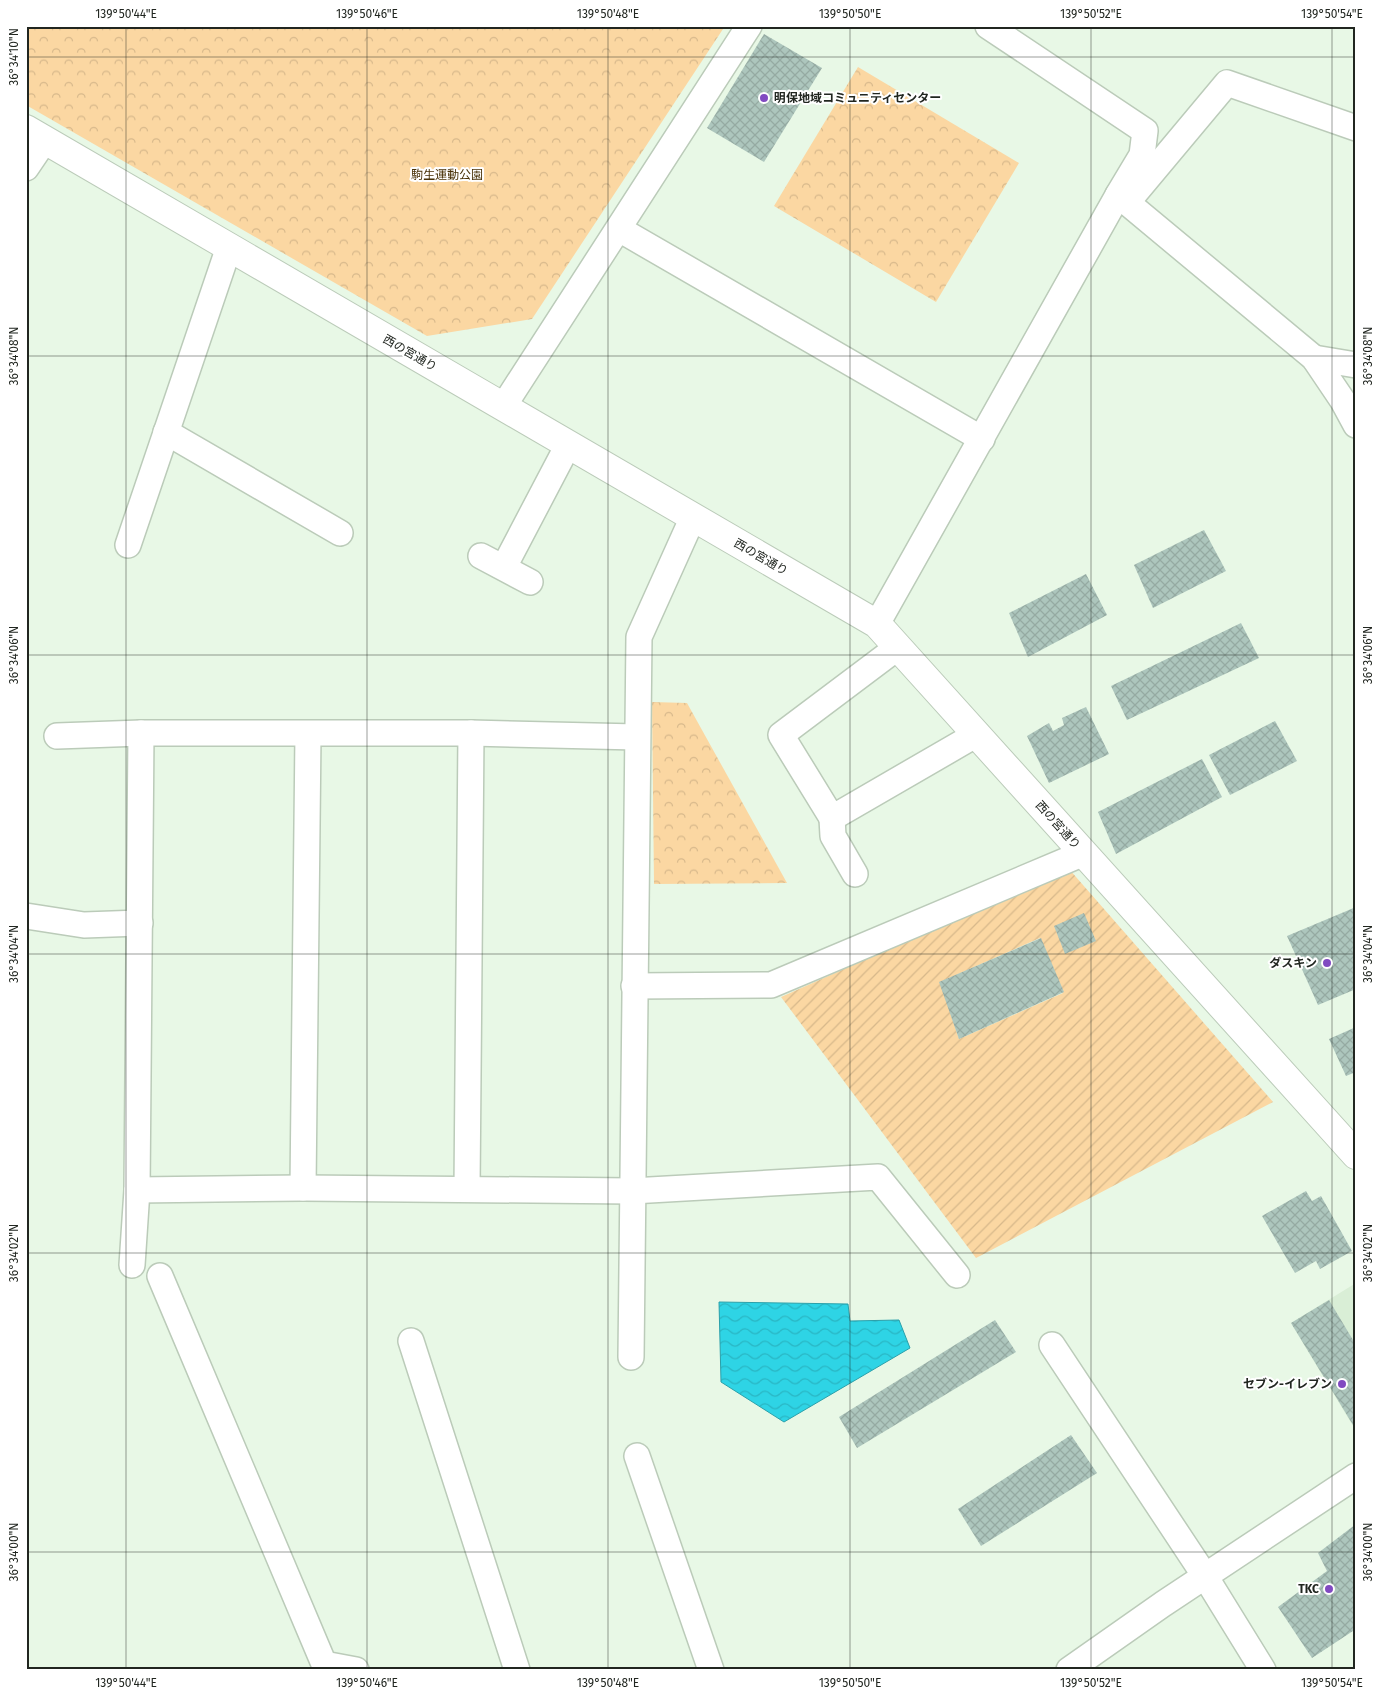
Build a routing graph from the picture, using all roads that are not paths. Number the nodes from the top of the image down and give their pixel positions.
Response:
1 (748, 26) edge
2 (988, 26) edge
3 (1356, 128) edge
4 (36, 134) edge
5 (26, 168) edge
6 (1123, 199) junction
7 (619, 229) junction
8 (229, 247) junction
9 (1314, 358) junction
10 (1356, 366) edge
11 (503, 407) junction
12 (1356, 425) edge
13 (166, 432) junction
14 (982, 439) junction
15 (568, 444) junction
16 (693, 517) junction
17 (340, 533) dead end
18 (128, 545) dead end
19 (481, 556) dead end
20 (504, 567) junction
21 (530, 582) dead end
22 (877, 624) junction
23 (898, 647) junction
24 (141, 733) junction
25 (470, 733) junction
26 (308, 734) junction
27 (977, 734) junction
28 (57, 736) dead end
29 (637, 737) junction
30 (832, 818) junction
31 (1084, 852) junction
32 (855, 874) dead end
33 (26, 916) edge
34 (140, 923) junction
35 (634, 986) junction
36 (1356, 1155) edge
37 (303, 1188) junction
38 (137, 1190) junction
39 (467, 1190) junction
40 (632, 1191) junction
41 (132, 1265) dead end
42 (957, 1274) dead end
43 (160, 1276) dead end
44 (411, 1341) dead end
45 (1052, 1345) dead end
46 (631, 1357) dead end
47 (637, 1456) dead end
48 (1356, 1476) edge
49 (1205, 1576) junction
50 (356, 1670) edge
51 (517, 1670) edge
52 (710, 1670) edge
53 (1068, 1670) edge
54 (1263, 1670) edge

1 - 7 street
2 - 6 street
3 - 6 street
4 - 5 street
4 - 8 street, 西の宮通り
6 - 9 street
6 - 14 street
7 - 11 street
7 - 14 street
8 - 11 street, 西の宮通り
8 - 13 street
9 - 10 street
9 - 12 street
11 - 15 street, 西の宮通り
13 - 17 street
13 - 18 street
14 - 22 street
15 - 16 street, 西の宮通り
15 - 20 street
16 - 22 street, 西の宮通り
16 - 29 street
19 - 20 street
20 - 21 street
22 - 23 street, 西の宮通り
23 - 27 street, 西の宮通り
23 - 30 street
24 - 26 street
24 - 28 street
24 - 34 street
25 - 26 street
25 - 29 street
25 - 39 street
26 - 37 street
27 - 30 street
27 - 31 street, 西の宮通り
29 - 35 street
30 - 32 street
31 - 35 street
31 - 36 street, 西の宮通り
33 - 34 street
34 - 38 street
35 - 40 street
37 - 38 street
37 - 39 street
38 - 41 street
39 - 40 street
40 - 42 street
40 - 46 street
43 - 50 street
44 - 51 street
45 - 49 street
47 - 52 street
48 - 49 street
49 - 53 street
49 - 54 street

